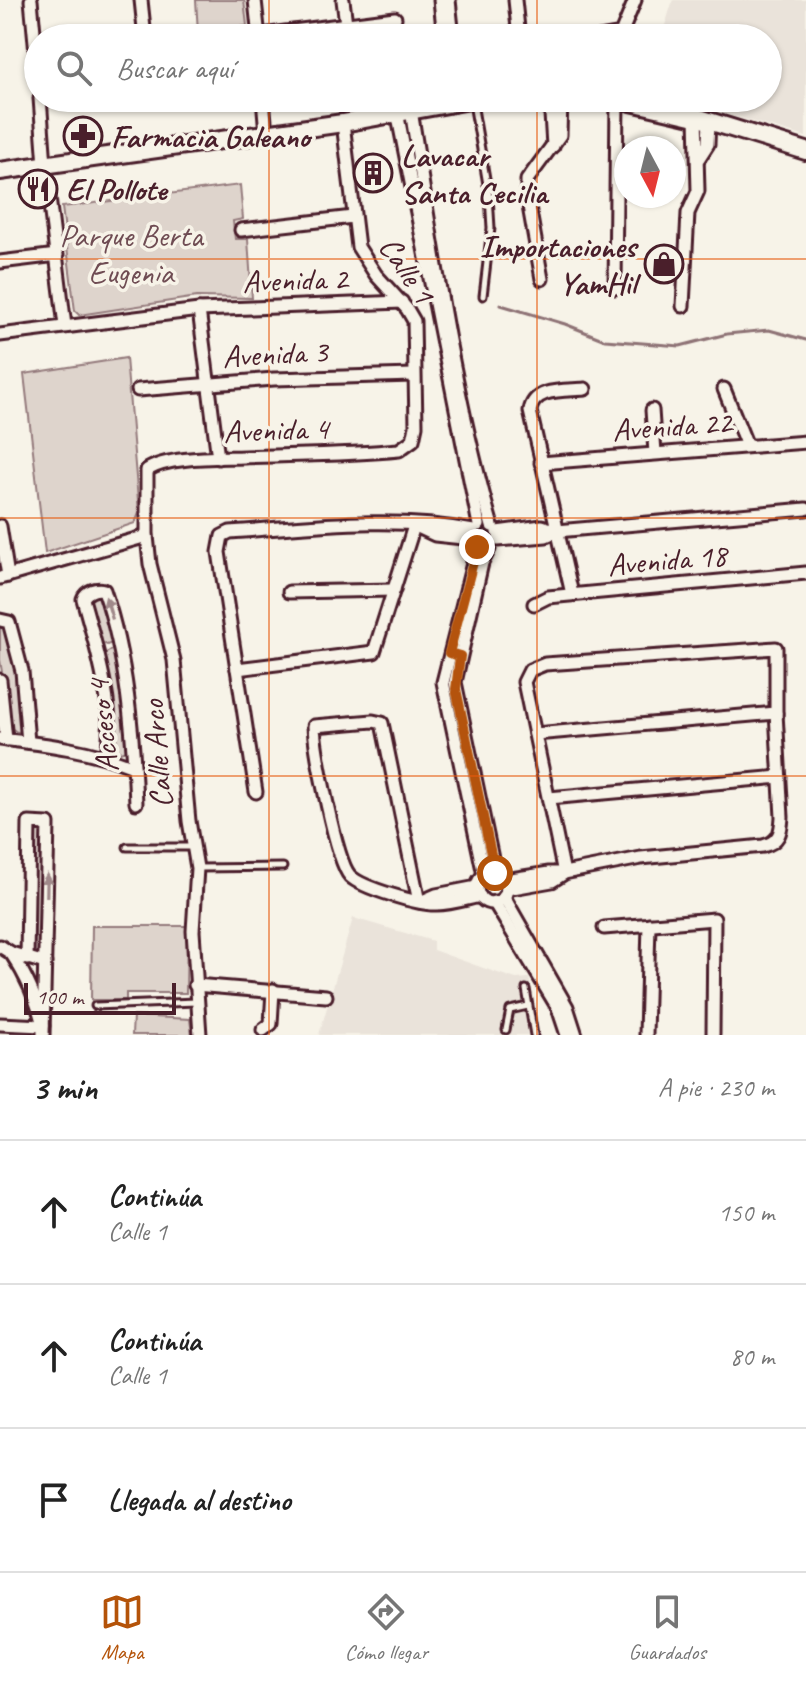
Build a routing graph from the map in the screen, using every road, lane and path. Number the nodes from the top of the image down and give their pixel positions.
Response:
1 (31, 0) edge
2 (141, 0) edge
3 (255, 0) edge
4 (343, 0) edge
5 (446, 0) edge
6 (515, 0) edge
7 (635, 0) edge
8 (395, 18) dead end
9 (34, 24) edge
10 (144, 24) edge
11 (258, 24) edge
12 (346, 24) joint
13 (445, 24) edge
14 (450, 24) edge
15 (518, 24) edge
16 (625, 24) edge
17 (41, 112) edge
18 (264, 112) edge
19 (399, 112) edge
20 (404, 112) edge
21 (465, 112) edge
22 (551, 112) edge
23 (561, 112) edge
24 (616, 112) edge
25 (677, 112) edge
26 (703, 118) junction
27 (343, 123) junction
28 (266, 133) junction
29 (553, 146) junction
30 (806, 151) edge
31 (45, 165) junction
32 (0, 171) edge
33 (353, 217) junction
34 (241, 230) dead end
35 (57, 255) junction
36 (0, 262) edge
37 (542, 279) dead end
38 (615, 288) dead end
39 (483, 296) dead end
40 (402, 302) junction
41 (683, 306) dead end
42 (199, 310) junction
43 (65, 326) junction
44 (0, 335) edge
45 (414, 375) junction
46 (208, 383) junction
47 (585, 389) dead end
48 (724, 389) dead end
49 (138, 390) dead end
50 (652, 410) dead end
51 (806, 442) edge
52 (408, 445) joint
53 (747, 446) junction
54 (655, 453) junction
55 (218, 458) junction
56 (541, 463) junction
57 (147, 470) joint
58 (806, 509) edge
59 (0, 526) edge
60 (414, 526) junction
61 (557, 531) junction
62 (147, 536) junction
63 (485, 536) junction
64 (806, 573) edge
65 (4, 577) edge
66 (394, 590) junction
67 (289, 592) dead end
68 (572, 594) junction
69 (534, 604) dead end
70 (0, 620) edge
71 (120, 647) junction
72 (98, 650) junction
73 (454, 654) junction
74 (237, 669) junction
75 (0, 680) edge
76 (776, 713) junction
77 (535, 734) junction
78 (3, 740) edge
79 (28, 742) junction
80 (106, 756) junction
81 (134, 767) junction
82 (780, 777) junction
83 (256, 792) dead end
84 (549, 798) junction
85 (136, 803) dead end
86 (127, 847) dead end
87 (193, 847) junction
88 (283, 867) dead end
89 (197, 868) junction
90 (564, 873) junction
91 (498, 886) junction
92 (479, 891) junction
93 (419, 902) junction
94 (649, 924) junction
95 (604, 928) dead end
96 (0, 946) edge
97 (11, 953) junction
98 (27, 959) junction
99 (45, 963) junction
100 (546, 979) junction
101 (195, 985) junction
102 (526, 989) dead end
103 (273, 990) junction
104 (326, 996) dead end
105 (196, 1002) junction
106 (95, 1006) dead end
107 (528, 1006) junction
108 (0, 1024) edge
109 (263, 1030) dead end
110 (506, 1030) dead end
111 (43, 1031) edge
112 (200, 1035) edge
113 (534, 1035) edge
114 (567, 1035) edge
115 (576, 1035) edge
116 (646, 1035) edge
117 (713, 1035) edge

1 - 9 street
2 - 10 street
3 - 11 street
4 - 12 street
5 - 13 street
5 - 14 street
6 - 15 street
7 - 16 street
8 - 12 street
17 - 31 street
18 - 28 street
19 - 27 main road
20 - 63 street
21 - 39 lane
22 - 29 street
23 - 29 street
24 - 38 street
25 - 26 main road
26 - 30 main road
26 - 41 street
27 - 28 main road
27 - 33 street, Calle 1
28 - 31 main road
29 - 37 street
31 - 32 main road
31 - 35 street
33 - 34 street
33 - 40 street, Calle 1
35 - 36 street
35 - 43 street
40 - 42 street, Avenida 2
40 - 45 street, Calle 1
42 - 43 street, Avenida 2
42 - 46 street
43 - 44 street, Avenida 2
45 - 46 street, Avenida 3
45 - 52 street, Calle 1
46 - 49 street, Avenida 3
46 - 55 street
47 - 56 street
48 - 53 street
50 - 54 street
51 - 53 street, Avenida 22
52 - 55 street, Avenida 4
53 - 54 street, Avenida 22
54 - 56 street, Avenida 22
55 - 57 street, Avenida 4
56 - 61 street
57 - 62 street, Calle Arco
58 - 61 street
59 - 65 street
60 - 63 street
60 - 66 street
60 - 74 street
61 - 63 street
61 - 68 street
62 - 65 street
62 - 87 street, Calle Arco
63 - 73 street
63 - 73 street
64 - 68 street, Avenida 18
66 - 67 street
66 - 74 street
68 - 69 street, Avenida 18
70 - 79 street
71 - 72 street
71 -> 72 street, Acceso 4
71 - 81 street, Acceso 4
72 - 80 street, Acceso 4
73 - 91 street
74 - 83 street
75 - 78 street
76 - 77 street
76 - 77 street
76 - 82 street
77 - 84 street
78 - 79 street
79 - 80 street
80 - 81 street
81 - 85 street, Acceso 4
82 - 84 street
82 - 90 street
84 - 90 street
86 - 87 lane
87 - 89 street, Calle Arco
88 - 89 lane
89 - 101 street, Calle Arco
90 - 91 street
91 - 92 street
91 - 92 street
91 - 100 street
92 - 93 street
93 - 93 street
94 - 95 street
94 - 116 street
94 - 117 street
96 - 97 street
97 - 98 street
97 - 111 street
98 - 99 street
99 -> 98 street
99 - 111 street
100 - 114 street
100 - 115 street
101 - 103 street
101 - 105 street, Calle Arco
102 - 107 lane
103 - 104 street
103 - 109 street
105 - 106 lane
105 - 112 street, Calle Arco
107 - 110 lane
107 - 113 lane
108 - 111 street

